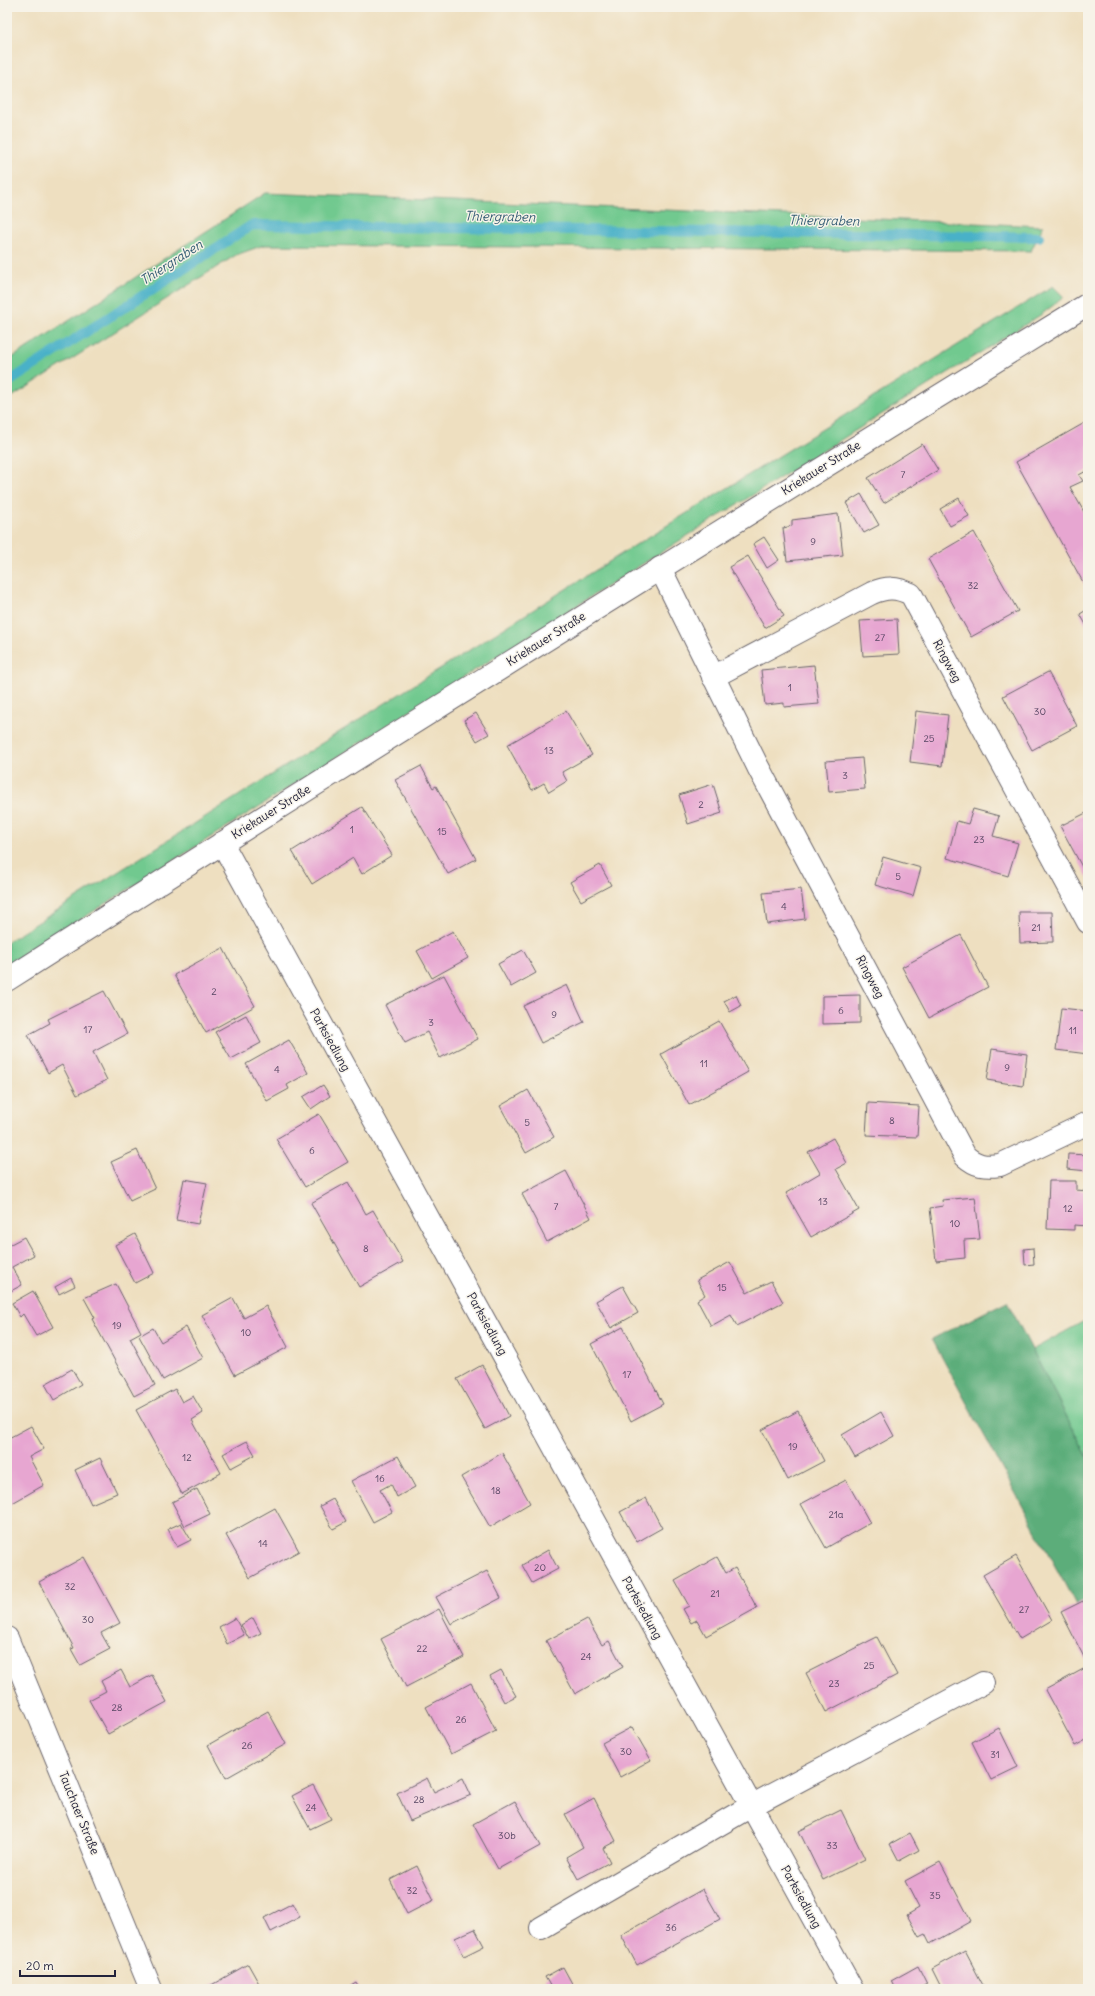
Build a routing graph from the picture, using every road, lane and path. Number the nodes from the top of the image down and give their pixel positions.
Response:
1 (1088, 304) edge
2 (660, 568) junction
3 (713, 677) junction
4 (222, 843) junction
5 (1088, 922) edge
6 (7, 980) edge
7 (1088, 1123) edge
8 (7, 1638) edge
9 (983, 1683) dead end
10 (751, 1806) junction
11 (541, 1928) dead end
12 (151, 1989) edge
13 (852, 1989) edge

1 - 2 street, Kriekauer Straße
2 - 3 street, Ringweg
2 - 4 street, Kriekauer Straße
3 - 5 street, Ringweg
3 - 7 street, Ringweg
4 - 6 street, Kriekauer Straße
4 - 10 street, Parksiedlung
8 - 12 street, Tauchaer Straße
9 - 10 street
10 - 11 street
10 - 13 street, Parksiedlung

